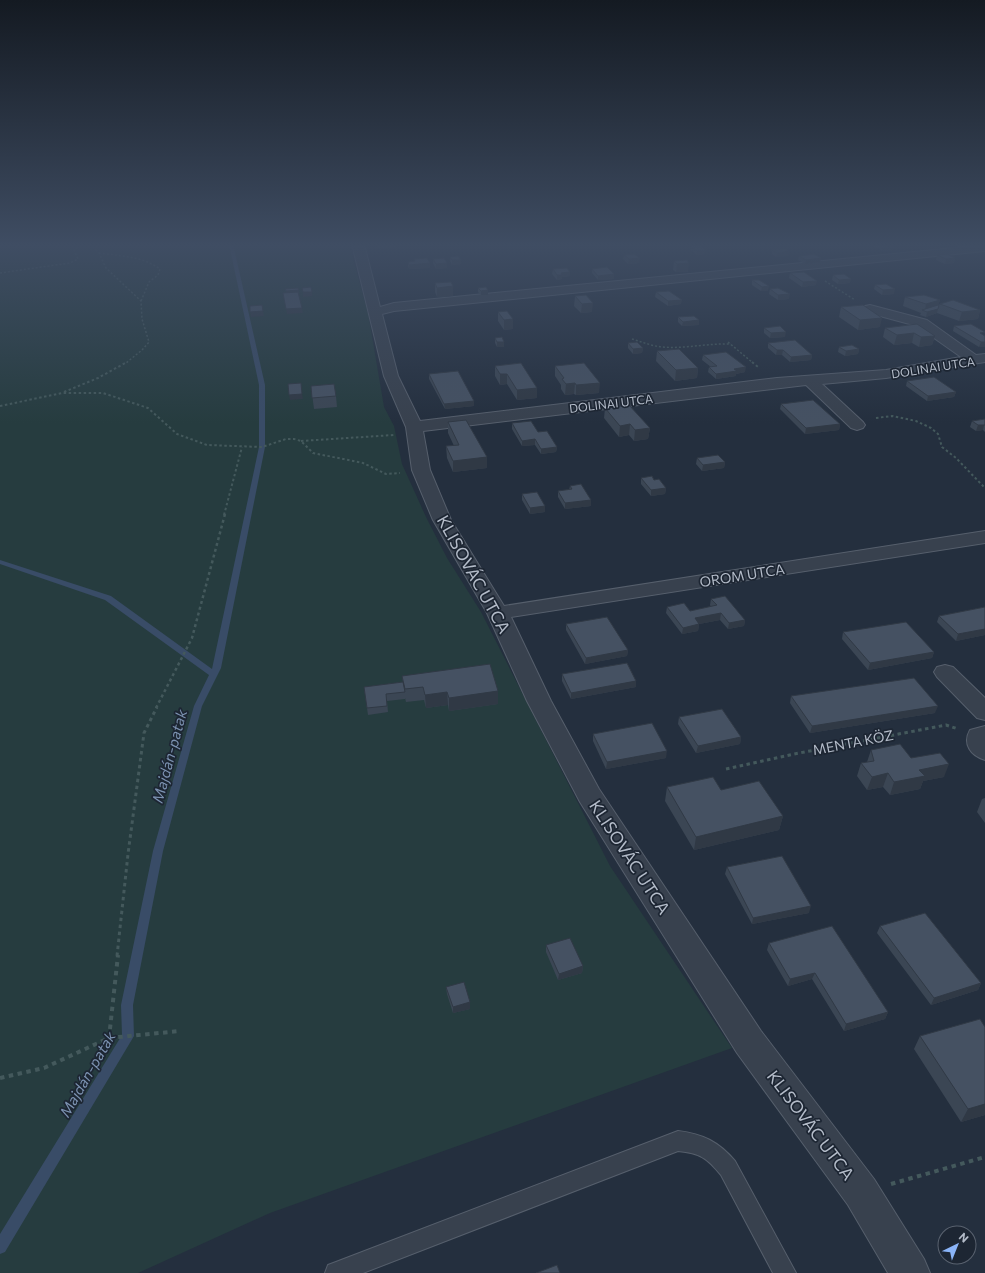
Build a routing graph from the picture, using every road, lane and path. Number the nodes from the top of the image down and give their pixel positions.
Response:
1 (141, 303) edge
2 (373, 303) edge
3 (430, 303) edge
4 (870, 309) edge
5 (375, 312) junction
6 (632, 339) dead end
7 (728, 342) dead end
8 (730, 344) junction
9 (979, 359) edge
10 (809, 380) junction
11 (777, 383) junction
12 (62, 393) junction
13 (0, 406) edge
14 (855, 422) joint
15 (412, 424) junction
16 (301, 441) junction
17 (242, 447) junction
18 (421, 470) junction
19 (985, 488) edge
20 (985, 537) edge
21 (498, 613) junction
22 (945, 672) dead end
23 (985, 712) edge
24 (983, 741) edge
25 (726, 769) dead end
26 (180, 1031) dead end
27 (109, 1038) junction
28 (0, 1078) edge
29 (985, 1157) edge
30 (861, 1192) junction
31 (336, 1273) edge
32 (785, 1273) edge
33 (910, 1273) edge

1 - 12 path
2 - 5 street, KLISOVÁC UTCA
3 - 5 street
4 - 9 street
5 - 15 street, KLISOVÁC UTCA
6 - 8 path
7 - 8 path
8 - 11 path
9 - 10 street, DOLINAI UTCA
10 - 11 street, DOLINAI UTCA
10 - 14 street
11 - 15 street, DOLINAI UTCA
12 - 13 path
12 - 17 path
14 - 19 path
15 - 16 path
15 - 18 street, KLISOVÁC UTCA
16 - 17 path
16 - 18 path
17 - 27 path
18 - 21 street, KLISOVÁC UTCA
20 - 21 street, OROM UTCA
21 - 30 street, KLISOVÁC UTCA
22 - 23 street
24 - 25 path, MENTA KÖZ
26 - 27 path
27 - 28 path
29 - 30 path
30 - 33 street, KLISOVÁC UTCA
31 - 32 lane

